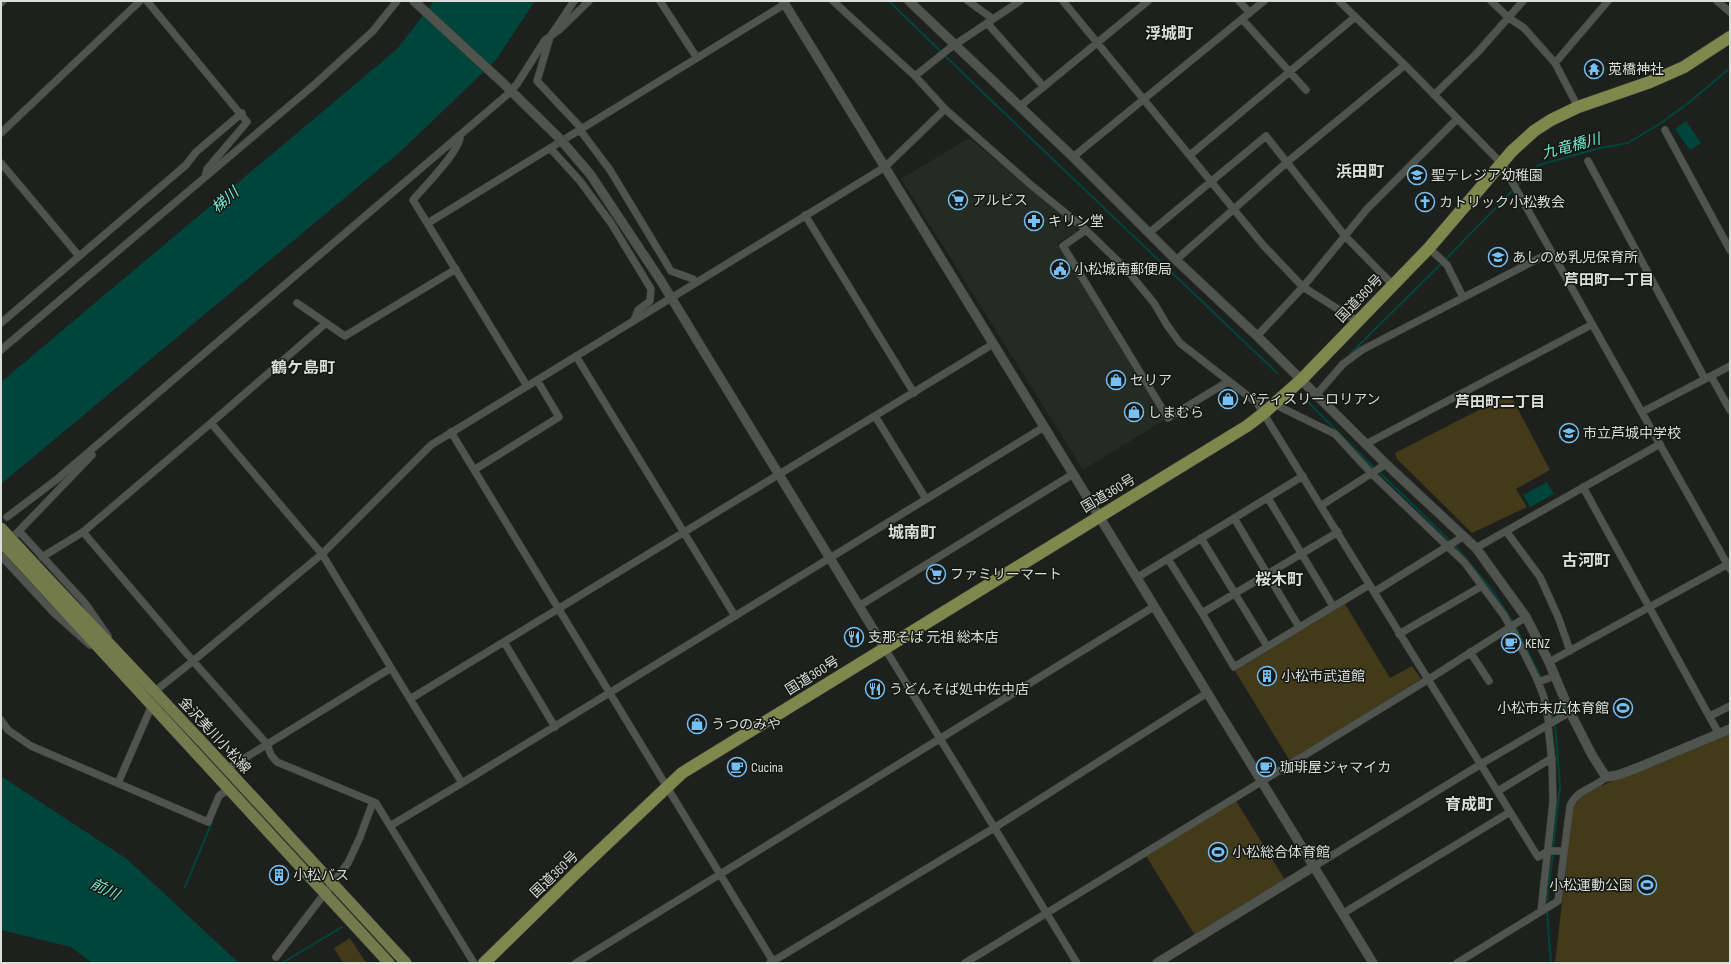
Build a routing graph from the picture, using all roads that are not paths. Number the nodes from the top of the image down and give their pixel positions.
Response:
1 (140, 1) edge
2 (147, 1) edge
3 (397, 1) edge
4 (414, 1) edge
5 (574, 1) edge
6 (589, 1) edge
7 (660, 1) edge
8 (833, 1) edge
9 (908, 1) edge
10 (968, 1) edge
11 (1020, 1) edge
12 (1063, 1) edge
13 (1148, 1) edge
14 (1239, 1) edge
15 (1264, 1) edge
16 (1339, 1) edge
17 (1491, 1) edge
18 (1523, 1) edge
19 (1608, 1) edge
20 (1717, 1) edge
21 (784, 2) edge
22 (1730, 12) edge
23 (1250, 13) junction
24 (1355, 17) junction
25 (1509, 18) junction
26 (1242, 19) junction
27 (990, 21) junction
28 (550, 37) junction
29 (1730, 37) edge
30 (1096, 44) junction
31 (952, 47) junction
32 (697, 58) junction
33 (1555, 63) junction
34 (1405, 65) junction
35 (1290, 72) junction
36 (915, 76) junction
37 (1044, 87) junction
38 (1306, 90) dead end
39 (511, 91) junction
40 (1434, 95) junction
41 (1144, 100) junction
42 (1019, 107) junction
43 (1578, 107) junction
44 (945, 109) junction
45 (242, 114) junction
46 (1457, 119) junction
47 (581, 129) junction
48 (1665, 130) dead end
49 (1, 133) edge
50 (460, 136) junction
51 (550, 148) junction
52 (1190, 156) junction
53 (1073, 157) junction
54 (1588, 161) dead end
55 (1, 163) edge
56 (1287, 163) junction
57 (1502, 164) junction
58 (885, 167) junction
59 (205, 177) junction
60 (1211, 181) junction
61 (1235, 209) junction
62 (805, 215) junction
63 (428, 223) junction
64 (1086, 230) junction
65 (1149, 233) junction
66 (1345, 236) junction
67 (1429, 248) junction
68 (1730, 250) edge
69 (1551, 252) junction
70 (79, 256) junction
71 (1176, 260) junction
72 (456, 270) junction
73 (696, 282) junction
74 (1393, 285) junction
75 (1303, 288) junction
76 (1463, 297) junction
77 (670, 298) junction
78 (297, 303) dead end
79 (634, 320) junction
80 (1357, 321) junction
81 (1, 323) edge
82 (326, 323) junction
83 (1591, 325) junction
84 (1257, 336) junction
85 (994, 344) junction
86 (1, 350) edge
87 (576, 356) junction
88 (1730, 366) edge
89 (1708, 377) junction
90 (537, 380) junction
91 (1301, 380) junction
92 (1229, 381) junction
93 (527, 386) junction
94 (914, 393) junction
95 (1316, 395) junction
96 (1274, 404) junction
97 (1730, 410) edge
98 (1642, 412) junction
99 (1264, 413) junction
100 (875, 416) junction
101 (212, 423) junction
102 (1044, 427) junction
103 (451, 432) junction
104 (1366, 444) junction
105 (1660, 444) junction
106 (96, 446) junction
107 (1386, 464) junction
108 (474, 470) junction
109 (1371, 473) junction
110 (1073, 474) junction
111 (779, 475) junction
112 (1303, 476) junction
113 (1583, 487) junction
114 (1268, 498) junction
115 (926, 499) junction
116 (1322, 506) junction
117 (1099, 516) junction
118 (7, 517) dead end
119 (1234, 518) junction
120 (1, 528) edge
121 (1506, 531) junction
122 (19, 532) junction
123 (83, 532) junction
124 (684, 532) junction
125 (1338, 532) junction
126 (1464, 536) junction
127 (1201, 538) junction
128 (1, 542) edge
129 (1447, 546) junction
130 (1476, 548) junction
131 (1, 550) edge
132 (322, 554) junction
133 (1301, 554) junction
134 (1, 556) edge
135 (42, 557) junction
136 (830, 558) junction
137 (1168, 559) junction
138 (1729, 565) edge
139 (34, 571) junction
140 (1268, 574) junction
141 (1138, 577) junction
142 (1369, 585) junction
143 (1482, 586) junction
144 (1374, 592) junction
145 (1234, 594) junction
146 (859, 606) junction
147 (1155, 606) junction
148 (1333, 606) junction
149 (1650, 607) junction
150 (559, 608) junction
151 (1202, 613) junction
152 (735, 616) junction
153 (1526, 617) junction
154 (1299, 627) junction
155 (1510, 627) junction
156 (1399, 634) junction
157 (504, 642) junction
158 (1267, 646) junction
159 (884, 648) junction
160 (1570, 651) junction
161 (1470, 652) junction
162 (193, 661) junction
163 (1549, 662) junction
164 (120, 663) junction
165 (391, 668) junction
166 (1551, 677) junction
167 (1429, 679) junction
168 (1489, 681) dead end
169 (1538, 682) junction
170 (154, 692) junction
171 (611, 693) junction
172 (1208, 693) junction
173 (410, 699) junction
174 (152, 705) junction
175 (1730, 706) edge
176 (1570, 712) junction
177 (1710, 716) junction
178 (1, 720) edge
179 (1548, 725) junction
180 (555, 726) junction
181 (1730, 729) edge
182 (1719, 734) junction
183 (939, 739) junction
184 (268, 744) junction
185 (1552, 758) junction
186 (1481, 764) junction
187 (227, 768) junction
188 (1606, 777) junction
189 (1261, 781) junction
190 (118, 783) junction
191 (462, 783) junction
192 (667, 785) junction
193 (228, 789) junction
194 (1498, 791) junction
195 (373, 802) junction
196 (1510, 812) junction
197 (390, 826) junction
198 (994, 828) junction
199 (1549, 851) junction
200 (1561, 851) junction
201 (1313, 867) junction
202 (721, 875) junction
203 (333, 883) junction
204 (323, 893) junction
205 (1541, 911) junction
206 (1047, 912) junction
207 (1342, 914) junction
208 (276, 957) dead end
209 (772, 962) edge
210 (389, 963) edge
211 (406, 963) edge
212 (474, 963) edge
213 (484, 963) edge
214 (576, 963) edge
215 (966, 963) edge
216 (1077, 963) edge
217 (1157, 963) edge
218 (1373, 963) edge
219 (1457, 963) edge

1 - 49 street
2 - 45 street
3 - 59 street
4 - 39 street
5 - 28 street
6 - 28 street
7 - 32 street
8 - 36 street
9 - 31 street
10 - 27 street
11 - 27 street
12 - 30 street
13 - 30 street
14 - 23 street
15 - 23 street
16 - 24 street
17 - 25 street
18 - 25 street
19 - 33 street
20 - 22 street
21 - 32 street
21 - 58 street
23 - 26 street
24 - 34 street
24 - 35 street
25 - 33 street
25 - 40 street
26 - 35 street
26 - 41 street
27 - 31 street
27 - 37 street
28 - 39 street
28 - 47 street
29 - 43 highway, 国道360号
30 - 37 street
30 - 41 street
31 - 36 street
31 - 42 street
32 - 47 street
33 - 43 street
34 - 40 street
34 - 56 street
35 - 38 street
35 - 52 street
36 - 44 street
37 - 42 street
39 - 50 street
39 - 77 street, bridge
40 - 46 street
41 - 52 street
41 - 53 street
42 - 53 street
43 - 57 highway, 国道360号
44 - 58 street
44 - 64 street
45 - 59 street
45 - 70 street
46 - 57 street
46 - 66 street
47 - 51 street
47 - 73 street
48 - 68 street
50 - 63 street
50 - 106 street
51 - 63 street
51 - 79 street
52 - 60 street
53 - 65 street
54 - 89 street
55 - 70 street
56 - 60 street
56 - 61 street
56 - 66 street
57 - 67 highway, 国道360号
57 - 69 street
58 - 62 street
58 - 85 street
59 - 86 street
60 - 61 street
60 - 65 street
61 - 71 street
61 - 75 street
62 - 73 street
62 - 94 street
63 - 72 street
64 - 92 street
64 - 92 street
65 - 71 street
66 - 74 street
66 - 75 street
67 - 74 highway, 国道360号
67 - 76 street
69 - 76 street
69 - 83 street
70 - 81 street
71 - 84 street
72 - 82 street
72 - 93 street
73 - 77 street
74 - 80 highway, 国道360号
75 - 80 street
75 - 84 street
76 - 95 street
77 - 79 street
77 - 111 street
78 - 82 street
79 - 87 street
80 - 91 highway, 国道360号
82 - 101 street
83 - 98 street
83 - 104 street
84 - 91 street
85 - 94 street
85 - 102 street
87 - 90 street
87 - 124 street
88 - 89 street
89 - 97 street
89 - 98 street
90 - 93 street
90 - 108 street
91 - 95 street
91 - 96 highway, 国道360号
92 - 99 street
93 - 103 street
94 - 100 street
95 - 104 street
96 - 99 highway, 国道360号
96 - 109 street
98 - 105 street
99 - 112 street
99 - 117 highway, 国道360号
100 - 111 street
100 - 115 street
101 - 123 street
101 - 132 street
102 - 110 street
102 - 115 street
103 - 108 street
103 - 132 street
104 - 107 street
105 - 113 street
105 - 138 street
106 - 118 street
106 - 122 street
107 - 109 street
107 - 126 street
108 - 150 street
109 - 116 street
109 - 129 street
110 - 117 street
110 - 146 street
111 - 124 street
111 - 136 street
112 - 114 street
112 - 116 street
113 - 121 street
113 - 149 street
114 - 119 street
114 - 133 street
115 - 136 street
116 - 125 street
117 - 141 street
117 - 159 highway, 国道360号
119 - 127 street
119 - 140 street
120 - 139 main road, 金沢美川小松線, bridge
121 - 130 street
121 - 160 street
122 - 131 street
122 - 135 street
123 - 135 street
123 - 162 street
124 - 150 street
124 - 152 street
125 - 133 street
125 - 142 street
126 - 129 street
126 - 130 street
127 - 137 street
127 - 145 street
128 - 139 main road, 金沢美川小松線, bridge
129 - 143 street
129 - 144 street
130 - 153 street
132 - 162 street
132 - 165 street
133 - 140 street
133 - 148 street
134 - 164 street
135 - 164 street
136 - 146 street
136 - 152 street
137 - 141 street
137 - 151 street
138 - 149 street
139 - 164 main road, 金沢美川小松線
140 - 145 street
140 - 154 street
141 - 147 street
142 - 144 street
142 - 148 street
143 - 155 street
143 - 156 street
144 - 156 street
145 - 151 street
145 - 158 street
146 - 159 street
147 - 172 street
147 - 183 street
148 - 154 street
149 - 160 street
149 - 177 street
150 - 157 street
150 - 171 street
151 - 158 street
152 - 171 street
153 - 155 street
153 - 163 street
154 - 158 street
155 - 161 street
155 - 169 street
156 - 167 street
157 - 173 street
157 - 180 street
159 - 183 street
159 - 192 highway, 国道360号
160 - 163 street
161 - 167 street
161 - 168 street
162 - 170 street
162 - 184 street
163 - 166 street
164 - 170 main road, 金沢美川小松線
164 - 174 main road, 金沢美川小松線
165 - 173 street
165 - 184 street
166 - 169 street
166 - 176 street
167 - 186 street
167 - 189 street
169 - 179 street
170 - 187 main road, 金沢美川小松線
171 - 180 street
171 - 192 street
172 - 189 street
172 - 198 street
173 - 191 street
174 - 190 street
174 - 193 main road, 金沢美川小松線
175 - 177 street
176 - 179 street
176 - 188 street
177 - 182 street
178 - 190 street
179 - 185 street
179 - 186 street
180 - 191 street
181 - 182 street
182 - 188 street
183 - 198 street
183 - 202 street
184 - 187 street
184 - 195 street
185 - 194 street
185 - 199 street
186 - 194 street
186 - 201 street
187 - 203 main road, 金沢美川小松線
188 - 200 street
189 - 201 street
189 - 206 street
190 - 193 street
191 - 197 street
192 - 202 street
192 - 213 highway, 国道360号
193 - 204 main road, 金沢美川小松線
194 - 196 street
195 - 197 street
195 - 203 street
196 - 199 street
196 - 207 street
197 - 212 street
198 - 206 street
198 - 209 street
199 - 200 street
199 - 205 street
200 - 205 street
201 - 207 street
201 - 217 street
202 - 209 street
202 - 214 street
203 - 204 street
203 - 211 main road, 金沢美川小松線
204 - 208 street
204 - 210 main road, 金沢美川小松線
205 - 219 street
206 - 215 street
206 - 216 street
207 - 218 street

